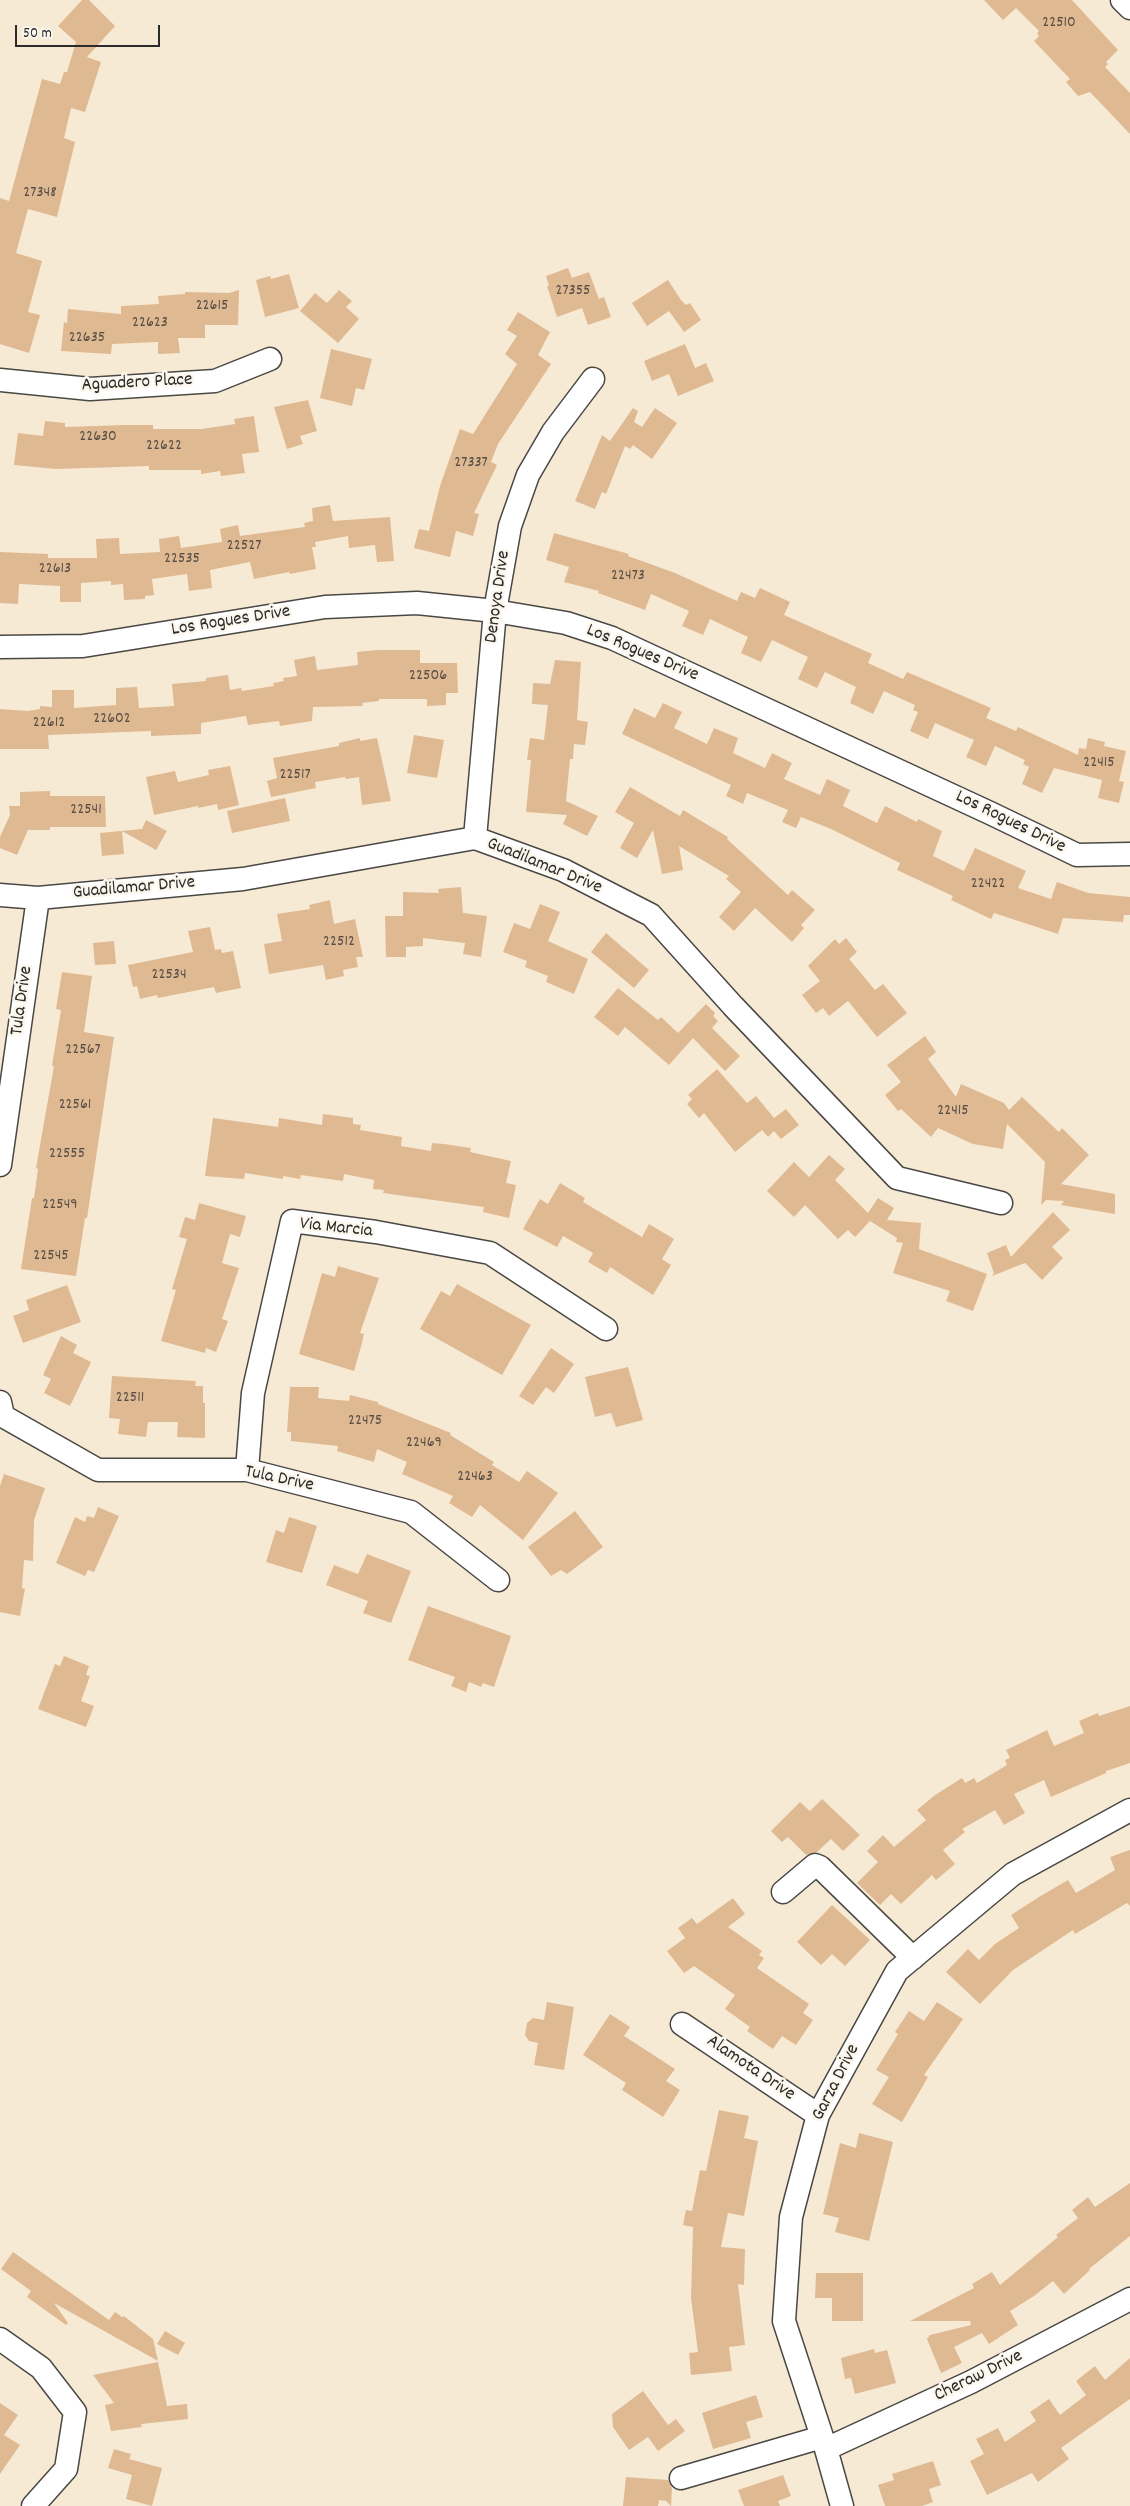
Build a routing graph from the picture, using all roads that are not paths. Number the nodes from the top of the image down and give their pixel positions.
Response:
1 (1122, 0) edge
2 (1130, 8) edge
3 (270, 359) dead end
4 (593, 379) dead end
5 (0, 380) edge
6 (495, 611) junction
7 (0, 647) edge
8 (474, 838) junction
9 (1130, 854) edge
10 (0, 895) edge
11 (38, 898) junction
12 (0, 1165) edge
13 (1001, 1203) dead end
14 (606, 1329) dead end
15 (1, 1412) edge
16 (246, 1470) junction
17 (498, 1580) dead end
18 (1130, 1810) edge
19 (783, 1892) dead end
20 (913, 1958) junction
21 (682, 2024) dead end
22 (818, 2115) junction
23 (1130, 2299) edge
24 (0, 2339) edge
25 (824, 2443) junction
26 (681, 2478) dead end
27 (33, 2506) edge
28 (842, 2506) edge

1 - 2 street
3 - 5 street, Aguadero Place
4 - 6 street, Denoya Drive
6 - 7 street, Los Rogues Drive
6 - 8 street, Denoya Drive
6 - 9 street, Los Rogues Drive
8 - 11 street, Guadilamar Drive
8 - 13 street, Guadilamar Drive
10 - 11 street, Guadilamar Drive
11 - 12 street, Tula Drive
14 - 16 street, Via Marcia
15 - 16 street, Tula Drive
16 - 17 street, Tula Drive
18 - 20 street, Garza Drive
19 - 20 street
20 - 22 street, Garza Drive
21 - 22 street, Alamota Drive
22 - 25 street, Garza Drive
23 - 25 street, Cheraw Drive
24 - 27 street
25 - 26 street, Cheraw Drive
25 - 28 street, Garza Drive

